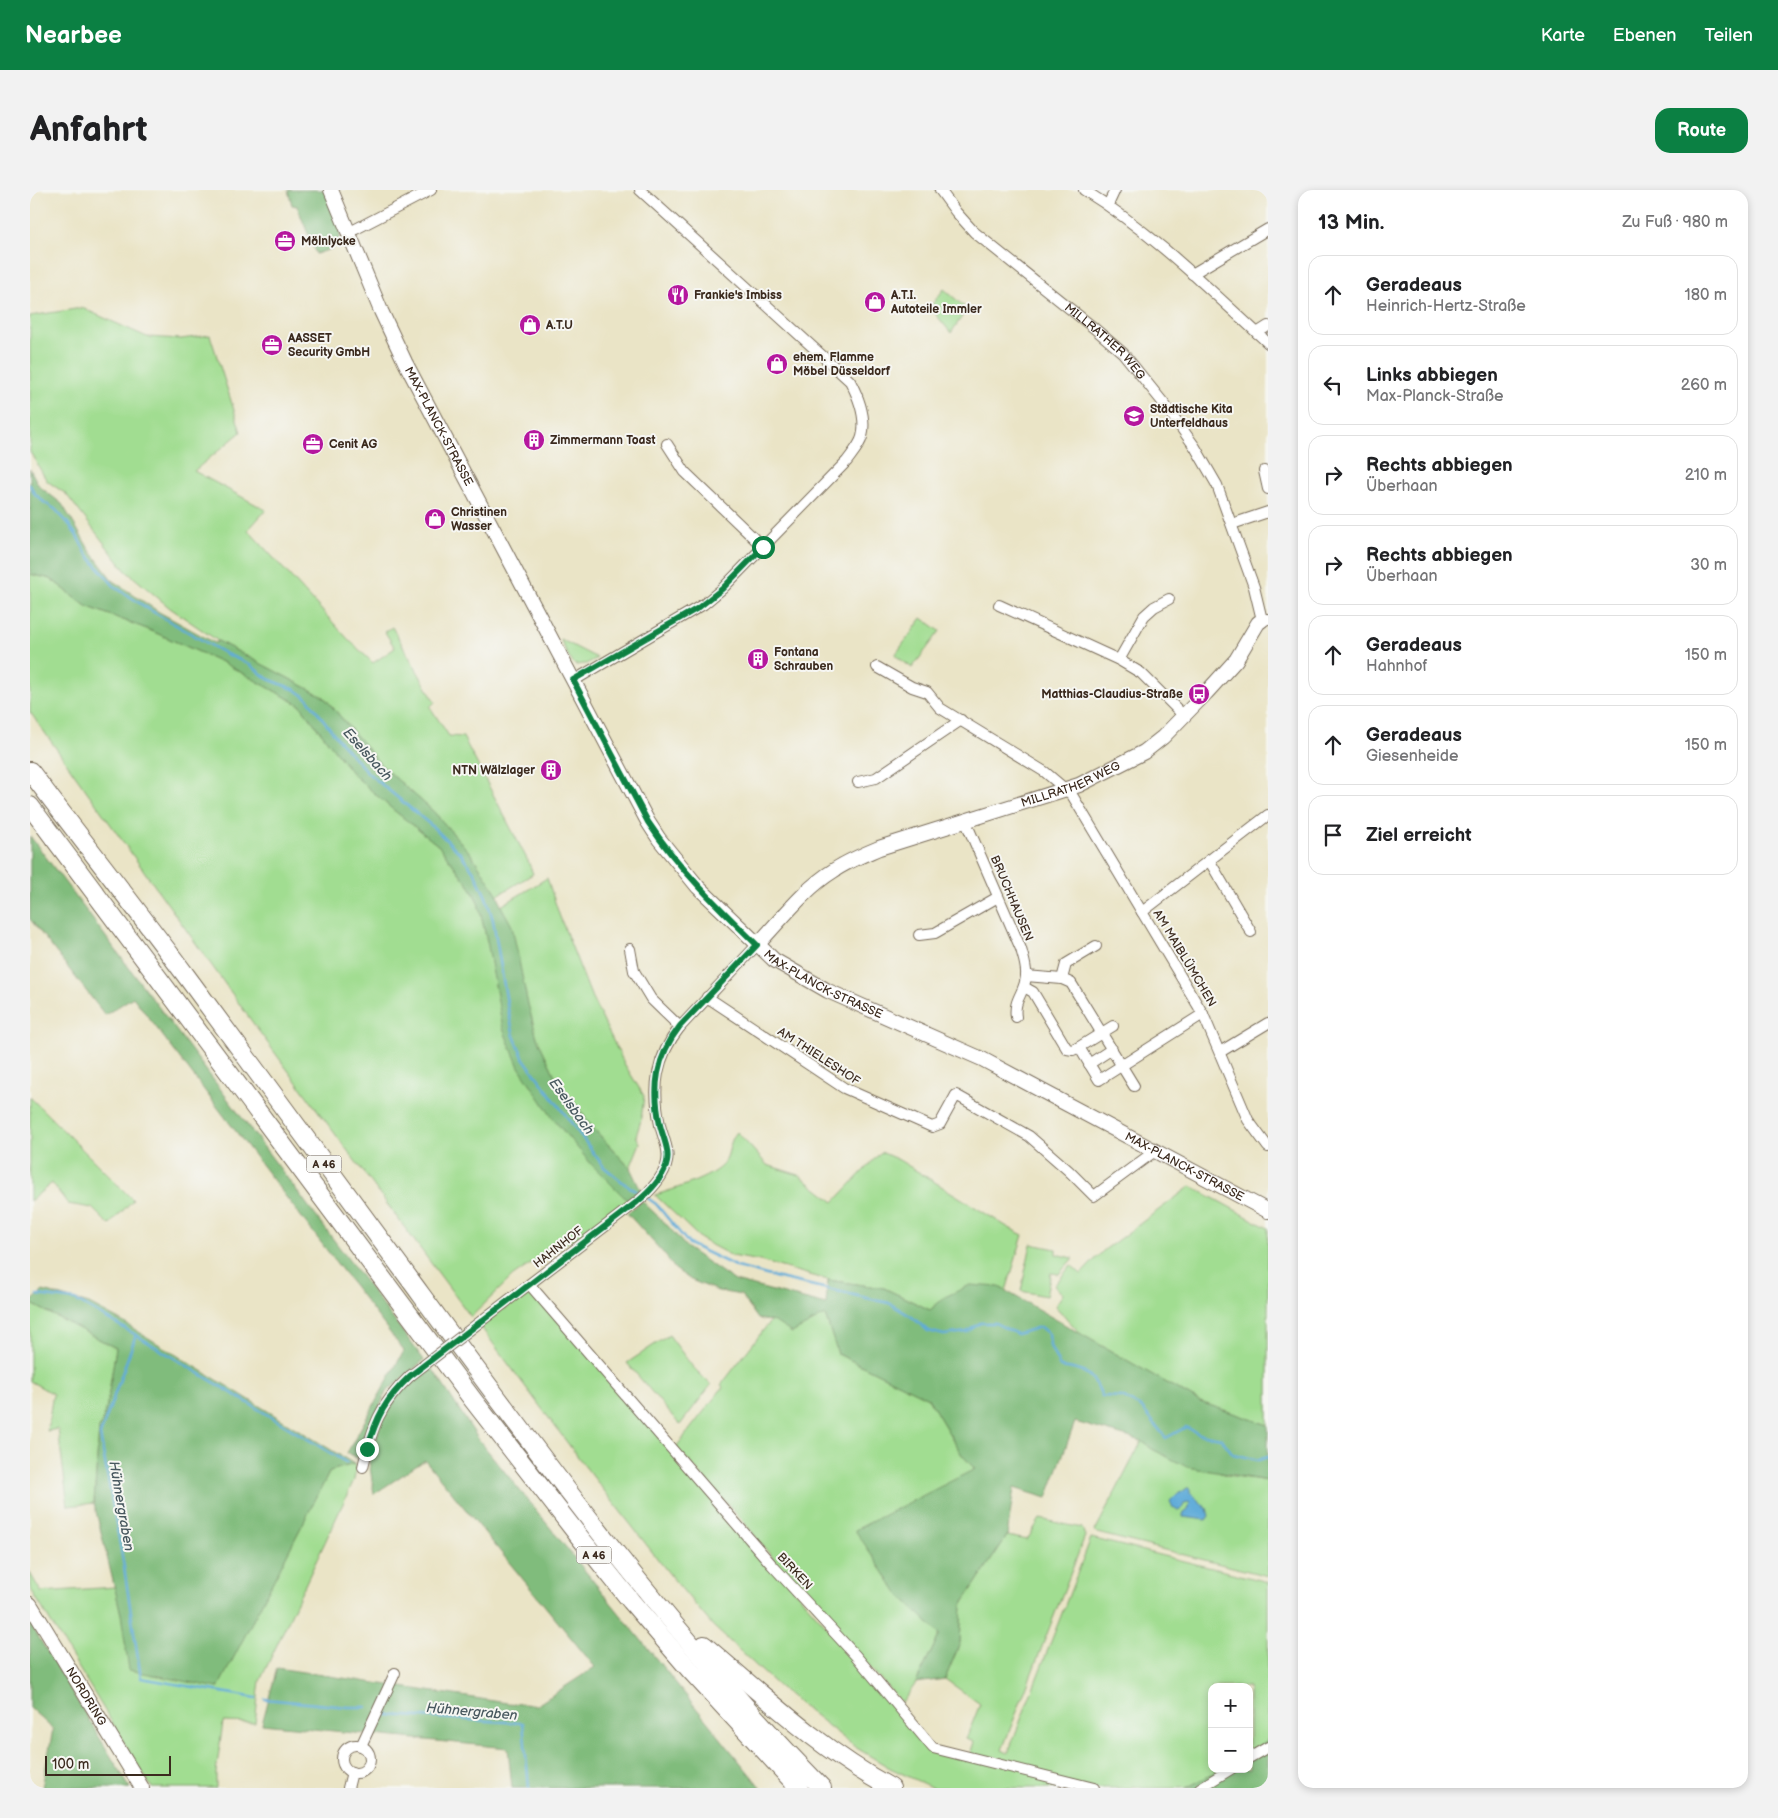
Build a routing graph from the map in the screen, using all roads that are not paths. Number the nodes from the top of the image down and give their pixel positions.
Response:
1 (331, 190) edge
2 (431, 190) edge
3 (640, 190) edge
4 (940, 190) edge
5 (1084, 190) edge
6 (1115, 190) edge
7 (1108, 205) junction
8 (1268, 229) edge
9 (348, 233) junction
10 (1192, 274) junction
11 (1268, 326) edge
12 (1257, 333) junction
13 (1268, 343) edge
14 (667, 444) dead end
15 (1264, 471) dead end
16 (1268, 489) edge
17 (1268, 512) edge
18 (1232, 524) junction
19 (763, 547) junction
20 (1169, 599) dead end
21 (999, 606) dead end
22 (1265, 619) edge
23 (1120, 660) junction
24 (877, 667) dead end
25 (573, 680) junction
26 (1184, 716) junction
27 (960, 720) junction
28 (30, 763) edge
29 (30, 771) edge
30 (858, 782) dead end
31 (42, 788) junction
32 (1066, 789) junction
33 (30, 806) edge
34 (1268, 815) edge
35 (965, 820) junction
36 (1209, 860) junction
37 (998, 897) junction
38 (1142, 912) junction
39 (1251, 932) dead end
40 (919, 935) dead end
41 (757, 945) junction
42 (1096, 946) dead end
43 (630, 949) dead end
44 (1026, 976) junction
45 (1062, 979) junction
46 (1024, 987) junction
47 (707, 997) junction
48 (1203, 1014) junction
49 (1016, 1018) dead end
50 (1268, 1023) edge
51 (680, 1026) junction
52 (1112, 1026) dead end
53 (1102, 1033) junction
54 (1079, 1047) junction
55 (1112, 1049) junction
56 (1220, 1052) junction
57 (1089, 1064) junction
58 (1122, 1066) junction
59 (1134, 1086) dead end
60 (1264, 1133) edge
61 (1268, 1147) edge
62 (1155, 1150) junction
63 (1268, 1211) edge
64 (530, 1285) junction
65 (363, 1467) dead end
66 (30, 1604) edge
67 (661, 1610) junction
68 (395, 1674) dead end
69 (361, 1746) junction
70 (1268, 1747) edge
71 (768, 1754) junction
72 (1253, 1756) edge
73 (352, 1772) junction
74 (1224, 1773) edge
75 (142, 1788) edge
76 (348, 1788) edge
77 (790, 1788) edge
78 (799, 1788) edge
79 (822, 1788) edge
80 (892, 1788) edge
81 (1094, 1788) edge
82 (1200, 1788) edge

1 - 9 street, MAX-PLANCK-STRASSE
2 - 9 street
3 - 19 street
4 - 18 street, MILLRATHER WEG
5 - 7 street
6 - 7 street
7 - 10 street
8 - 10 street
9 - 25 street, MAX-PLANCK-STRASSE
10 - 12 street
11 - 12 street
12 - 13 street
14 - 19 street
15 - 16 street
17 - 18 street
18 - 22 street, MILLRATHER WEG
19 - 25 street
20 - 23 street
21 - 23 street
22 - 26 street, MILLRATHER WEG
23 - 26 street
24 - 27 street, AM MAIBLÜMCHEN
25 - 41 street, MAX-PLANCK-STRASSE
26 - 32 street, MILLRATHER WEG
27 - 30 street
27 - 32 street, AM MAIBLÜMCHEN
28 - 31 highway
29 - 31 highway, A 46
31 - 67 highway, A 46
32 - 35 street, MILLRATHER WEG
32 - 38 street, AM MAIBLÜMCHEN
33 - 71 highway, A 46
34 - 36 street
35 - 37 street, BRUCHHAUSEN
35 - 41 street, MILLRATHER WEG
36 - 38 street
36 - 39 street
37 - 40 street
37 - 44 street, BRUCHHAUSEN
38 - 48 street, AM MAIBLÜMCHEN
41 - 47 street, HAHNHOF
41 - 62 street, MAX-PLANCK-STRASSE
42 - 45 street
43 - 51 street
44 - 45 street
44 - 46 street, BRUCHHAUSEN
45 - 53 street
46 - 49 street, BRUCHHAUSEN
46 - 54 street
47 - 51 street, HAHNHOF
47 - 62 street, AM THIELESHOF
48 - 56 street, AM MAIBLÜMCHEN
48 - 58 street
50 - 56 street
51 - 64 street, HAHNHOF
52 - 53 street
53 - 54 street
53 - 55 street
54 - 57 street
55 - 57 street
55 - 58 street
56 - 60 street, AM MAIBLÜMCHEN
57 - 58 street
58 - 59 street
60 - 61 street, AM MAIBLÜMCHEN
62 - 63 street, MAX-PLANCK-STRASSE
64 - 65 street, HAHNHOF, bridge
64 - 81 street, BIRKEN
66 - 75 street, NORDRING
67 - 79 highway, A 46
67 - 80 highway
68 - 69 street
69 - 73 street
69 - 73 street
70 - 72 street
71 - 77 highway
71 - 78 highway, A 46
73 - 76 street
74 - 82 street

